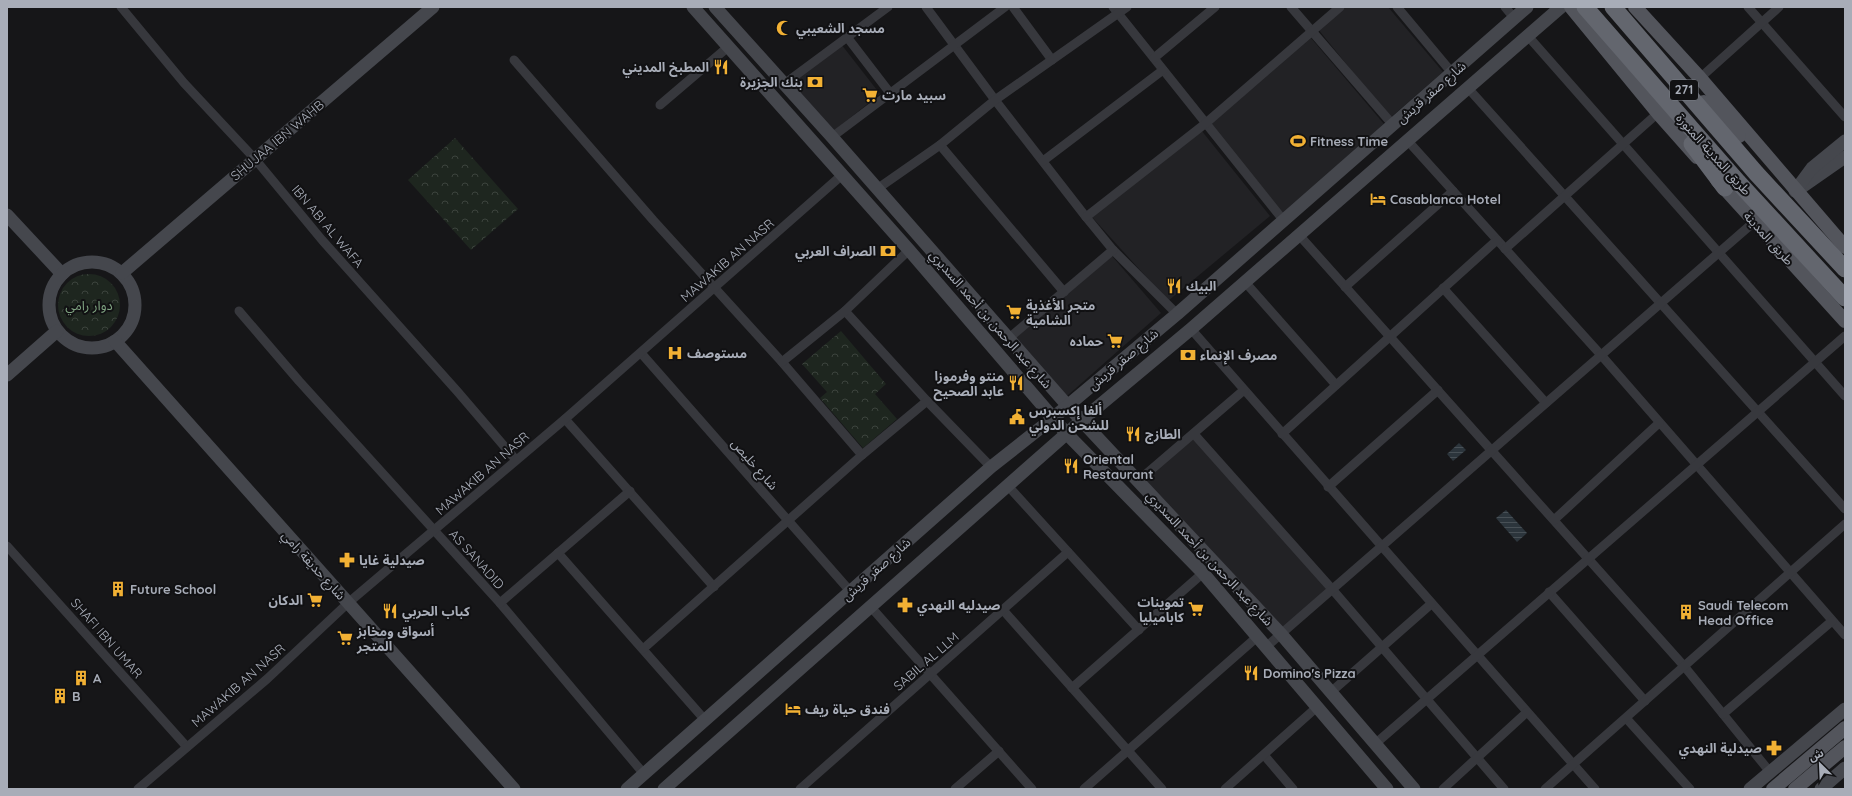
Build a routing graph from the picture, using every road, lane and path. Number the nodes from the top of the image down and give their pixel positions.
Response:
1 (121, 7) edge
2 (433, 7) edge
3 (693, 7) edge
4 (715, 7) edge
5 (888, 7) edge
6 (926, 7) edge
7 (1005, 7) edge
8 (1013, 7) edge
9 (1128, 7) edge
10 (1215, 7) edge
11 (1291, 7) edge
12 (1340, 7) edge
13 (1398, 7) edge
14 (1505, 7) edge
15 (1527, 7) edge
16 (1561, 7) edge
17 (1571, 7) edge
18 (1585, 7) edge
19 (1612, 7) edge
20 (1635, 7) edge
21 (1748, 7) edge
22 (1779, 7) edge
23 (1116, 10) edge
24 (1515, 19) junction
25 (1762, 23) junction
26 (1312, 31) junction
27 (1527, 35) junction
28 (847, 37) junction
29 (1489, 41) junction
30 (953, 44) junction
31 (728, 47) junction
32 (1648, 47) junction
33 (1503, 56) junction
34 (1154, 58) junction
35 (514, 60) dead end
36 (1052, 60) junction
37 (1163, 70) junction
38 (1453, 74) junction
39 (1700, 78) junction
40 (784, 84) junction
41 (1468, 87) junction
42 (890, 93) junction
43 (995, 100) junction
44 (660, 106) dead end
45 (1658, 113) junction
46 (1845, 117) edge
47 (1206, 123) junction
48 (1393, 125) junction
49 (832, 137) junction
50 (1407, 140) junction
51 (1845, 141) edge
52 (1622, 143) junction
53 (940, 145) junction
54 (1845, 157) edge
55 (255, 159) junction
56 (1043, 160) junction
57 (842, 175) junction
58 (1732, 185) junction
59 (877, 189) junction
60 (1453, 191) junction
61 (1796, 191) junction
62 (1564, 196) junction
63 (7, 215) edge
64 (1086, 218) junction
65 (1284, 221) junction
66 (1754, 222) junction
67 (1299, 235) junction
68 (1497, 240) junction
69 (1256, 246) junction
70 (1845, 247) edge
71 (1505, 249) junction
72 (909, 250) junction
73 (1113, 250) junction
74 (1718, 253) junction
75 (1270, 260) junction
76 (1845, 269) edge
77 (122, 273) junction
78 (62, 274) junction
79 (1245, 282) junction
80 (1345, 287) junction
81 (1443, 288) junction
82 (714, 289) junction
83 (1064, 292) junction
84 (1845, 298) edge
85 (1661, 303) junction
86 (846, 311) junction
87 (239, 312) dead end
88 (1177, 314) junction
89 (1845, 321) edge
90 (1191, 330) junction
91 (57, 331) junction
92 (1390, 336) junction
93 (1845, 336) edge
94 (1008, 339) junction
95 (115, 341) junction
96 (641, 353) junction
97 (1601, 355) junction
98 (1814, 361) junction
99 (782, 362) junction
100 (7, 375) edge
101 (1336, 385) junction
102 (1244, 390) junction
103 (1438, 390) junction
104 (1845, 396) edge
105 (927, 401) junction
106 (1546, 403) junction
107 (1067, 405) junction
108 (1757, 411) junction
109 (1053, 418) junction
110 (565, 419) junction
111 (1082, 420) junction
112 (1660, 423) junction
113 (1067, 434) junction
114 (1194, 434) junction
115 (1282, 434) junction
116 (1492, 450) junction
117 (862, 455) junction
118 (516, 460) junction
119 (1696, 464) junction
120 (991, 467) junction
121 (1138, 481) junction
122 (1008, 486) junction
123 (1328, 487) junction
124 (630, 491) junction
125 (1845, 509) edge
126 (1554, 520) junction
127 (788, 522) junction
128 (1845, 524) edge
129 (435, 531) junction
130 (7, 546) edge
131 (1381, 547) junction
132 (1068, 552) junction
133 (558, 553) junction
134 (1588, 558) junction
135 (1203, 573) junction
136 (1790, 573) junction
137 (714, 587) junction
138 (1332, 589) junction
139 (850, 591) junction
140 (1549, 592) junction
141 (348, 603) junction
142 (500, 603) junction
143 (1431, 604) junction
144 (870, 606) junction
145 (1003, 610) junction
146 (1832, 621) junction
147 (1139, 630) junction
148 (1281, 634) junction
149 (1845, 635) edge
150 (1262, 642) junction
151 (1382, 647) junction
152 (643, 649) junction
153 (1476, 655) junction
154 (1684, 666) junction
155 (931, 673) junction
156 (1072, 688) junction
157 (1331, 692) junction
158 (1426, 699) junction
159 (1645, 701) junction
160 (1317, 707) junction
161 (1845, 708) edge
162 (1527, 712) junction
163 (1723, 714) junction
164 (1626, 718) junction
165 (705, 720) junction
166 (1845, 728) edge
167 (1375, 744) junction
168 (187, 747) junction
169 (1845, 747) edge
170 (1128, 750) junction
171 (999, 751) junction
172 (1264, 755) junction
173 (1477, 758) junction
174 (1573, 764) junction
175 (1845, 768) edge
176 (1770, 772) junction
177 (644, 774) junction
178 (138, 789) edge
179 (514, 789) edge
180 (627, 789) edge
181 (664, 789) edge
182 (800, 789) edge
183 (955, 789) edge
184 (1032, 789) edge
185 (1084, 789) edge
186 (1162, 789) edge
187 (1225, 789) edge
188 (1293, 789) edge
189 (1386, 789) edge
190 (1414, 789) edge
191 (1443, 789) edge
192 (1504, 789) edge
193 (1545, 789) edge
194 (1595, 789) edge
195 (1690, 789) edge
196 (1750, 789) edge
197 (1773, 789) edge
198 (1795, 789) edge
199 (1821, 789) edge

1 - 55 street, IBN ABI AL WAFA
2 - 55 street, SHUJAA IBN WAHB
3 - 31 street, شارع عبد الرحمن بن أحمد السديري
4 - 40 street, شارع عبد الرحمن بن أحمد السديري
5 - 28 street
6 - 30 street
7 - 30 street
8 - 36 street
9 - 23 street
10 - 34 street
11 - 26 street
12 - 26 street
13 - 38 street
14 - 24 street
15 - 24 street, شارع صقر قريش
16 - 27 street, شارع صقر قريش
17 - 45 main road, طريق المدينة
18 - 58 highway, طريق المدينة المنورة / 271
19 - 32 highway, طريق المدينة المنورة / 271
20 - 39 main road
21 - 25 street
22 - 25 street
23 - 34 street
23 - 36 street
24 - 29 street, شارع صقر قريش
25 - 39 street
25 - 46 street
26 - 47 street
26 - 48 street
27 - 33 street, شارع صقر قريش
27 - 52 street
28 - 40 street
28 - 42 street
29 - 33 street
29 - 38 street, شارع صقر قريش
30 - 42 street
30 - 43 street
31 - 44 street
31 - 57 street, شارع عبد الرحمن بن أحمد السديري
32 - 61 main road
32 - 76 highway, طريق المدينة المنورة / 271
33 - 41 street, شارع صقر قريش
34 - 37 street
35 - 82 street
36 - 43 street
37 - 47 street
37 - 56 street
38 - 48 street, شارع صقر قريش
39 - 61 main road
40 - 49 street, شارع عبد الرحمن بن أحمد السديري
41 - 50 street, شارع صقر قريش
41 - 62 street
42 - 49 street
43 - 53 street
43 - 56 street
45 - 52 street
45 - 58 main road, طريق المدينة
47 - 64 street
47 - 65 street
48 - 65 street, شارع صقر قريش
49 - 59 street, شارع عبد الرحمن بن أحمد السديري
50 - 60 street
50 - 67 street, شارع صقر قريش
51 - 61 street
52 - 62 street
52 - 74 street
53 - 59 street
53 - 83 street
54 - 61 street
55 - 77 street, SHUJAA IBN WAHB
55 - 118 street, IBN ABI AL WAFA
56 - 64 street
57 - 72 street, شارع عبد الرحمن بن أحمد السديري
57 - 82 street, MAWAKIB AN NASR
58 - 66 main road, طريق المدينة
58 - 84 highway, طريق المدينة المنورة / 271
59 - 94 street, شارع عبد الرحمن بن أحمد السديري
60 - 68 street
60 - 80 street
61 - 70 main road
62 - 71 street
62 - 85 street
63 - 78 street
64 - 73 street
65 - 69 street, شارع صقر قريش
66 - 74 street
66 - 89 main road, طريق المدينة
67 - 75 street, شارع صقر قريش
67 - 80 street
68 - 71 street
68 - 81 street
69 - 75 street
69 - 88 street, شارع صقر قريش
71 - 97 street
72 - 86 street
72 - 109 street, شارع عبد الرحمن بن أحمد السديري
73 - 83 street
73 - 88 street
74 - 85 street
74 - 98 street
75 - 79 street, شارع صقر قريش
77 - 78 street
77 - 95 street
78 - 91 street
79 - 90 street, شارع صقر قريش
79 - 101 street
80 - 92 street
81 - 92 street
81 - 106 street
82 - 96 street, MAWAKIB AN NASR
82 - 99 street
83 - 94 street
85 - 97 street
85 - 108 street
86 - 99 street
86 - 105 street
87 - 129 street, AS SANADID
88 - 107 street, شارع صقر قريش
90 - 102 street
90 - 111 street, شارع صقر قريش
91 - 95 street
91 - 100 street
92 - 101 street
92 - 103 street
93 - 98 street
94 - 107 street, شارع عبد الرحمن بن أحمد السديري
95 - 141 street, شارع حديقة رامي
96 - 110 street, MAWAKIB AN NASR
96 - 127 street, شارع خليص
97 - 106 street
97 - 112 street
98 - 104 street
98 - 108 street
99 - 117 street
101 - 115 street
102 - 114 street
102 - 115 street
103 - 116 street
103 - 123 street
105 - 117 street
105 - 120 street
106 - 116 street
107 - 109 street, شارع صقر قريش
107 - 111 street, شارع عبد الرحمن بن أحمد السديري
108 - 119 street
108 - 125 street
109 - 113 street, شارع عبد الرحمن بن أحمد السديري
109 - 120 street, شارع صقر قريش
110 - 118 street, MAWAKIB AN NASR
110 - 124 street
111 - 113 street, شارع صقر قريش
111 - 121 street, شارع عبد الرحمن بن أحمد السديري
112 - 119 street
112 - 126 street
113 - 122 street, شارع صقر قريش
113 - 135 street, شارع عبد الرحمن بن أحمد السديري
114 - 121 street
114 - 138 street
115 - 123 street
116 - 126 street
116 - 131 street
117 - 127 street
118 - 129 street, MAWAKIB AN NASR
119 - 134 street
119 - 136 street
120 - 139 street, شارع صقر قريش
121 - 148 street, شارع عبد الرحمن بن أحمد السديري
122 - 132 street
122 - 144 street, شارع صقر قريش
123 - 131 street
124 - 133 street
124 - 137 street
126 - 134 street
127 - 137 street
127 - 139 street, شارع خليص
128 - 136 street
129 - 141 street, MAWAKIB AN NASR
129 - 142 street, AS SANADID
130 - 168 street, SHAFI IBN UMAR
131 - 138 street
131 - 143 street
132 - 145 street, SABIL AL LLM
132 - 147 street
133 - 142 street
133 - 152 street
134 - 140 street
134 - 154 street
135 - 147 street
135 - 150 street, شارع عبد الرحمن بن أحمد السديري
136 - 146 street
136 - 154 street
137 - 152 street
138 - 148 street
138 - 151 street
139 - 165 street, شارع صقر قريش
140 - 153 street
140 - 159 street
141 - 168 street, MAWAKIB AN NASR
141 - 179 street, شارع حديقة رامي
142 - 177 street, AS SANADID
143 - 151 street
143 - 153 street
144 - 155 street
144 - 181 street, شارع صقر قريش
145 - 155 street, SABIL AL LLM
145 - 156 street
146 - 149 street
146 - 163 street
147 - 156 street
148 - 150 street
148 - 157 street, شارع عبد الرحمن بن أحمد السديري
150 - 160 street, شارع عبد الرحمن بن أحمد السديري
150 - 170 street
151 - 157 street
151 - 158 street
152 - 165 street
153 - 158 street
153 - 162 street
154 - 159 street
154 - 163 street
155 - 171 street
155 - 182 street, SABIL AL LLM
156 - 170 street
157 - 167 street, شارع عبد الرحمن بن أحمد السديري
158 - 167 street
158 - 173 street
159 - 164 street
160 - 172 street
160 - 189 street, شارع عبد الرحمن بن أحمد السديري
161 - 176 street
162 - 173 street
162 - 174 street
163 - 176 street
164 - 174 street
164 - 195 street
165 - 177 street, شارع صقر قريش
166 - 197 main road
167 - 190 street, شارع عبد الرحمن بن أحمد السديري
168 - 178 street, MAWAKIB AN NASR
169 - 198 main road
170 - 185 street
170 - 186 street
171 - 183 street
171 - 184 street
172 - 187 street
172 - 188 street
173 - 191 street
173 - 192 street
174 - 193 street
174 - 194 street
175 - 199 street
176 - 196 street
177 - 180 street, شارع صقر قريش

